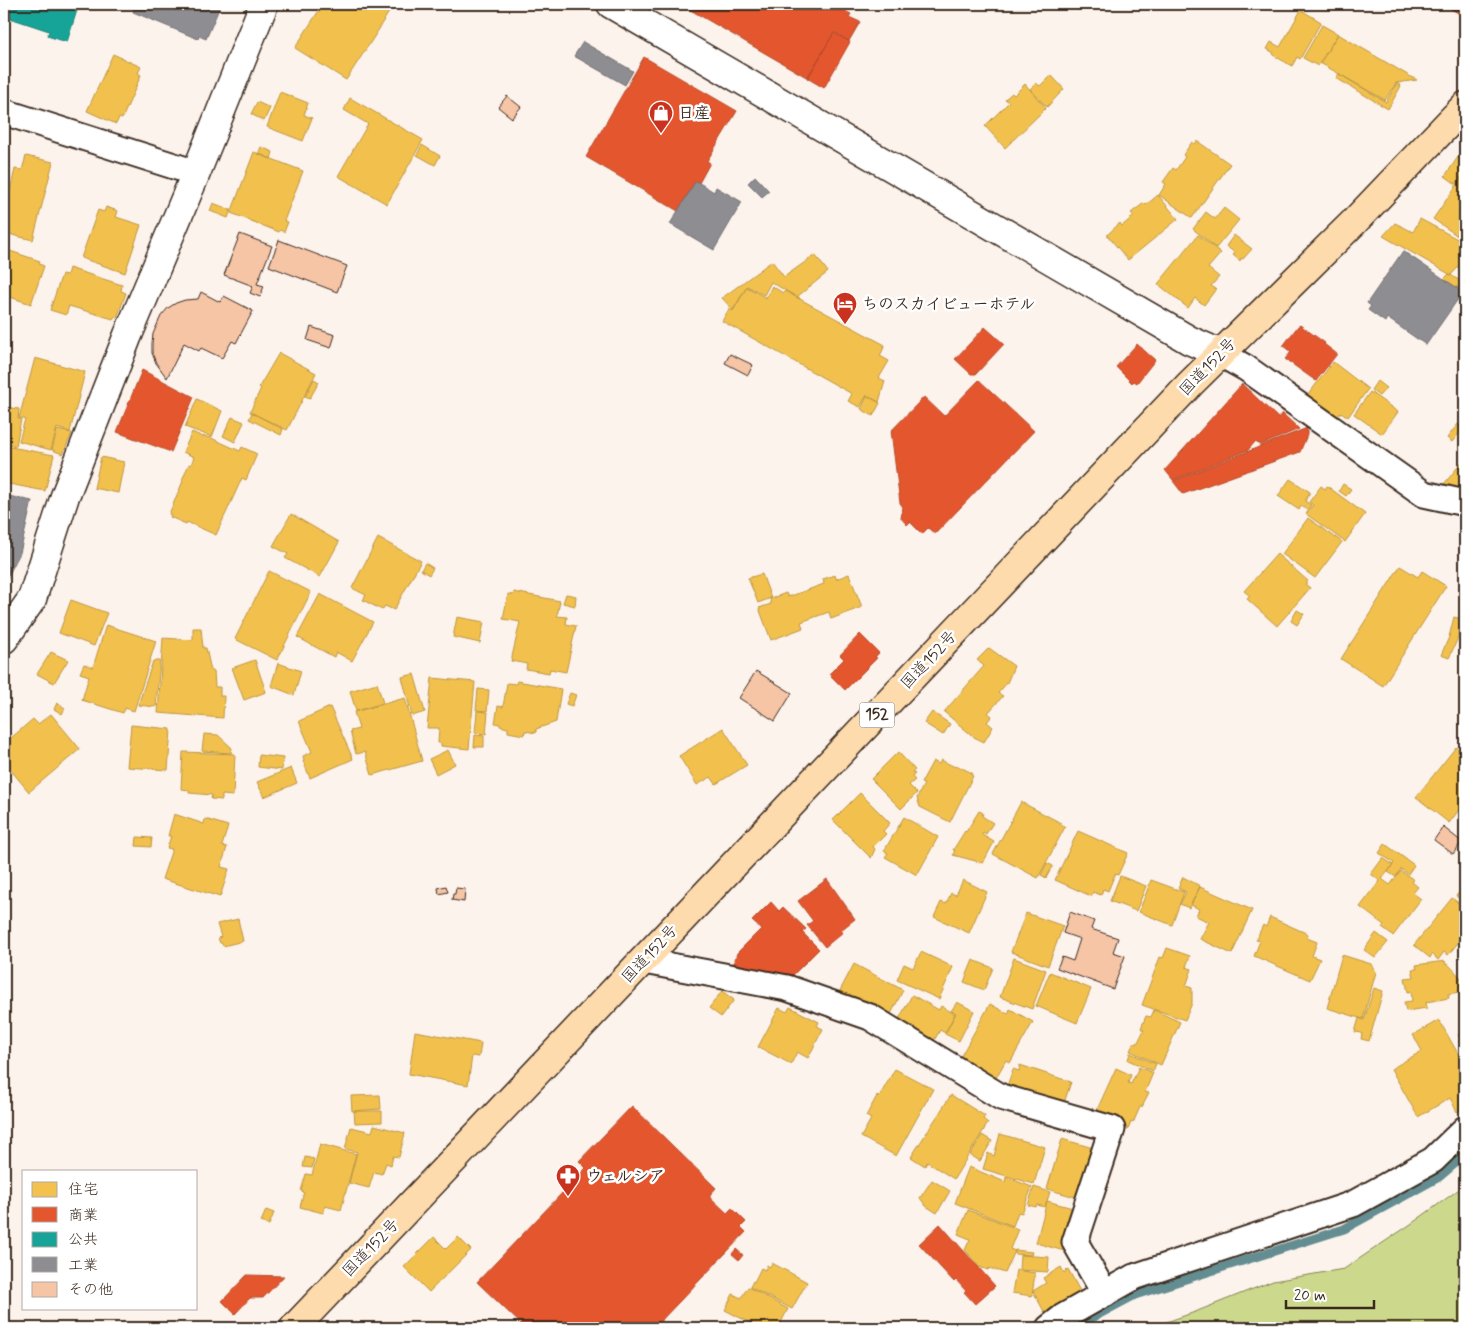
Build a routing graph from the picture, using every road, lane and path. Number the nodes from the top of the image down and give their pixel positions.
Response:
1 (264, 4) edge
2 (611, 4) edge
3 (1465, 106) edge
4 (4, 112) edge
5 (196, 173) junction
6 (1221, 354) junction
7 (1465, 503) edge
8 (4, 639) edge
9 (644, 961) junction
10 (1465, 1129) edge
11 (1105, 1294) junction
12 (294, 1328) edge
13 (1048, 1328) edge

1 - 5 street
2 - 6 street
3 - 6 highway, 国道152号 / 152
4 - 5 street
5 - 8 street
6 - 7 street
6 - 9 highway, 国道152号 / 152
9 - 11 street
9 - 12 highway, 国道152号 / 152
10 - 11 street
11 - 13 street

